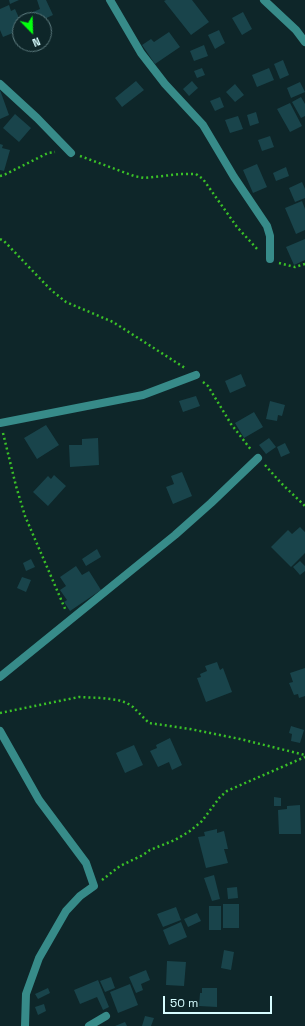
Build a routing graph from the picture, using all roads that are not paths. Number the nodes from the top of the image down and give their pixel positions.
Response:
1 (110, 0) edge
2 (264, 0) edge
3 (305, 42) edge
4 (0, 84) edge
5 (71, 153) road end
6 (270, 260) road end
7 (196, 375) road end
8 (0, 423) edge
9 (258, 458) road end
10 (0, 677) edge
11 (0, 732) edge
12 (106, 1016) dead end
13 (25, 1026) edge
14 (89, 1026) edge

1 - 6 street
2 - 3 street
4 - 5 street
7 - 8 street
9 - 10 street
11 - 13 street
12 - 14 street

